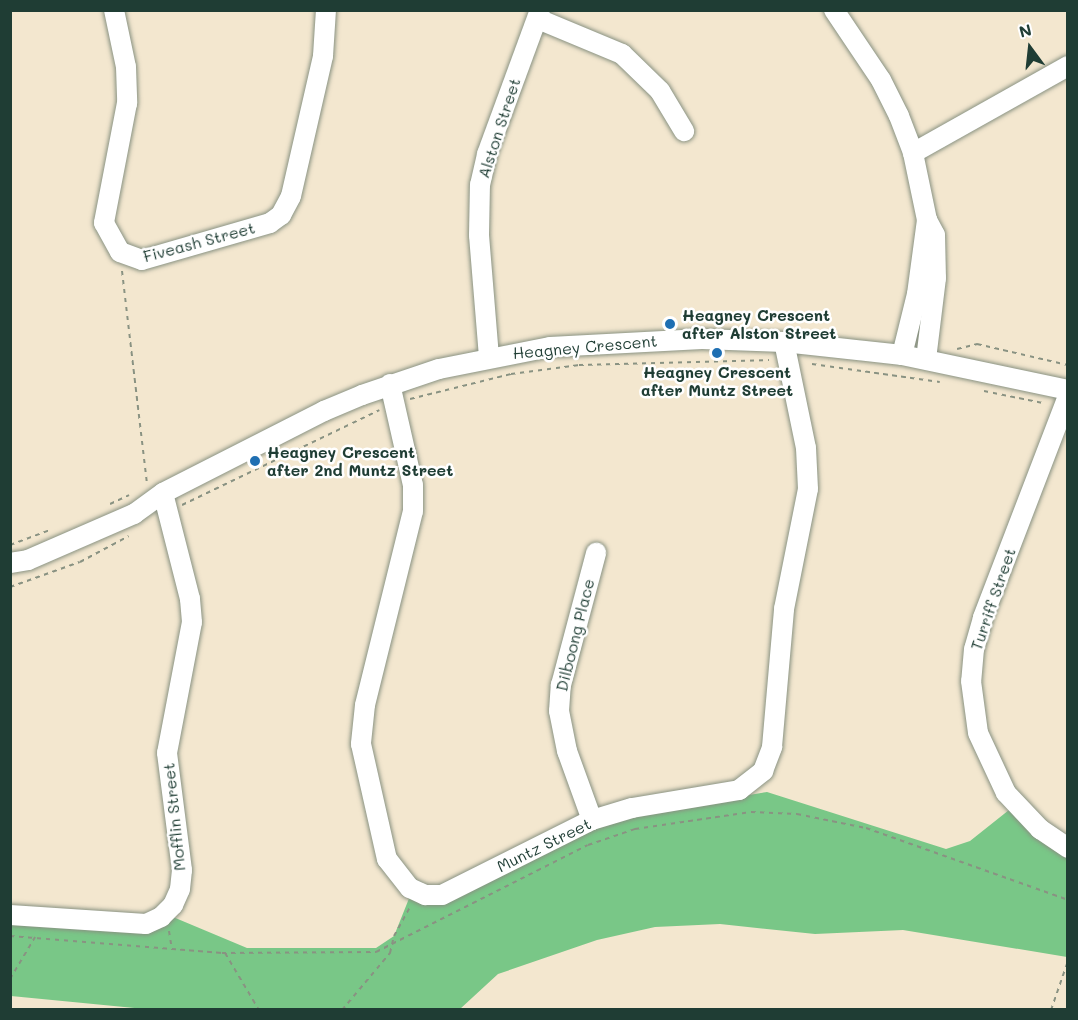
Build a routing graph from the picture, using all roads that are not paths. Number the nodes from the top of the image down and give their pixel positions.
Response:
1 (114, 10) edge
2 (326, 10) edge
3 (834, 10) edge
4 (539, 15) edge
5 (1066, 71) edge
6 (684, 131) dead end
7 (913, 153) junction
8 (927, 220) junction
9 (785, 350) junction
10 (902, 355) junction
11 (489, 357) junction
12 (926, 359) junction
13 (392, 393) junction
14 (1066, 397) edge
15 (159, 496) junction
16 (596, 554) dead end
17 (18, 556) edge
18 (592, 820) junction
19 (1068, 848) edge
20 (10, 915) edge

1 - 2 street, Fiveash Street
3 - 7 street
4 - 6 street
4 - 11 street, Alston Street
5 - 7 street
7 - 8 street
8 - 10 street
8 - 12 street
9 - 10 street, Heagney Crescent
9 - 11 street, Heagney Crescent
9 - 18 street, Muntz Street
10 - 12 street, Heagney Crescent
11 - 13 street, Heagney Crescent
12 - 14 street, Heagney Crescent
13 - 15 street, Heagney Crescent
13 - 18 street, Muntz Street
14 - 19 street, Turriff Street
15 - 17 street, Heagney Crescent
15 - 20 street, Mofflin Street
16 - 18 street, Dilboong Place

